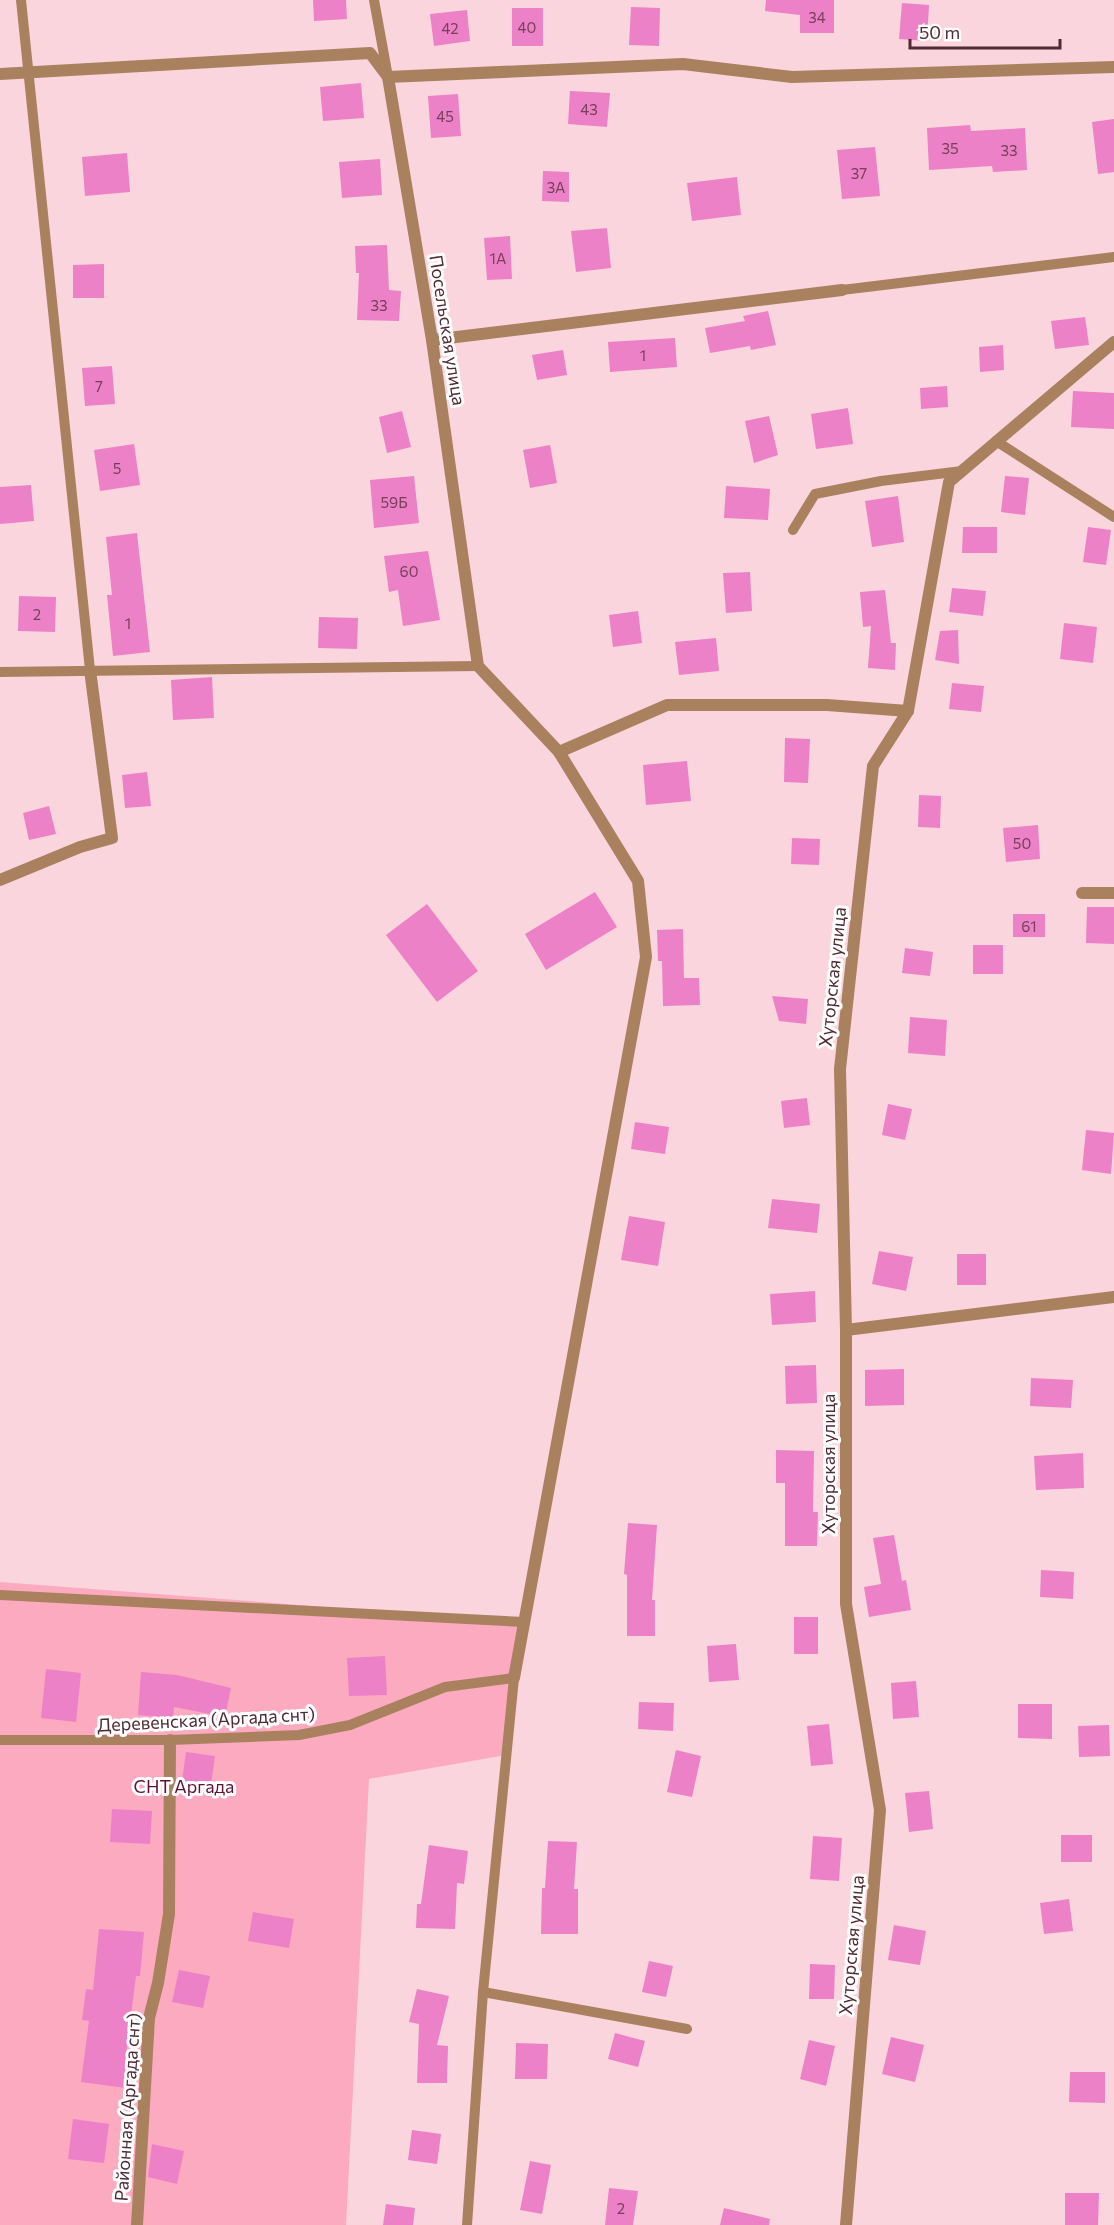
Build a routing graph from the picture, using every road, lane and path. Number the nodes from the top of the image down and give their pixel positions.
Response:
1 (21, 0) edge
2 (374, 0) edge
3 (1114, 67) edge
4 (29, 72) junction
5 (0, 74) edge
6 (388, 77) junction
7 (1114, 257) edge
8 (842, 290) joint
9 (432, 340) junction
10 (1114, 342) edge
11 (996, 441) junction
12 (962, 471) junction
13 (1114, 516) edge
14 (793, 530) dead end
15 (478, 666) junction
16 (90, 670) junction
17 (0, 672) edge
18 (908, 711) junction
19 (559, 752) junction
20 (0, 880) edge
21 (1082, 893) dead end
22 (1114, 893) edge
23 (1114, 1297) edge
24 (846, 1330) junction
25 (0, 1595) edge
26 (524, 1622) junction
27 (514, 1678) junction
28 (0, 1740) edge
29 (170, 1740) junction
30 (483, 1992) junction
31 (687, 2030) dead end
32 (138, 2225) edge
33 (467, 2225) edge
34 (846, 2225) edge

1 - 4 lane
2 - 6 lane, Посельская улица
3 - 6 street
4 - 5 street
4 - 6 street
4 - 16 lane
6 - 9 street, Посельская улица
7 - 8 lane
8 - 9 street
9 - 15 street, Посельская улица
10 - 11 street
11 - 12 street
11 - 13 lane
12 - 14 lane
12 - 18 street
15 - 16 lane
15 - 19 street
16 - 17 lane
16 - 20 street
18 - 19 street
18 - 24 street, Хуторская улица
19 - 26 street
21 - 22 street
23 - 24 street
24 - 34 street, Хуторская улица
25 - 26 lane
26 - 27 street
27 - 29 lane, Деревенская (Аргада снт)
27 - 30 lane
28 - 29 lane, Деревенская (Аргада снт)
29 - 32 street, Районная (Аргада снт)
30 - 31 lane
30 - 33 lane

